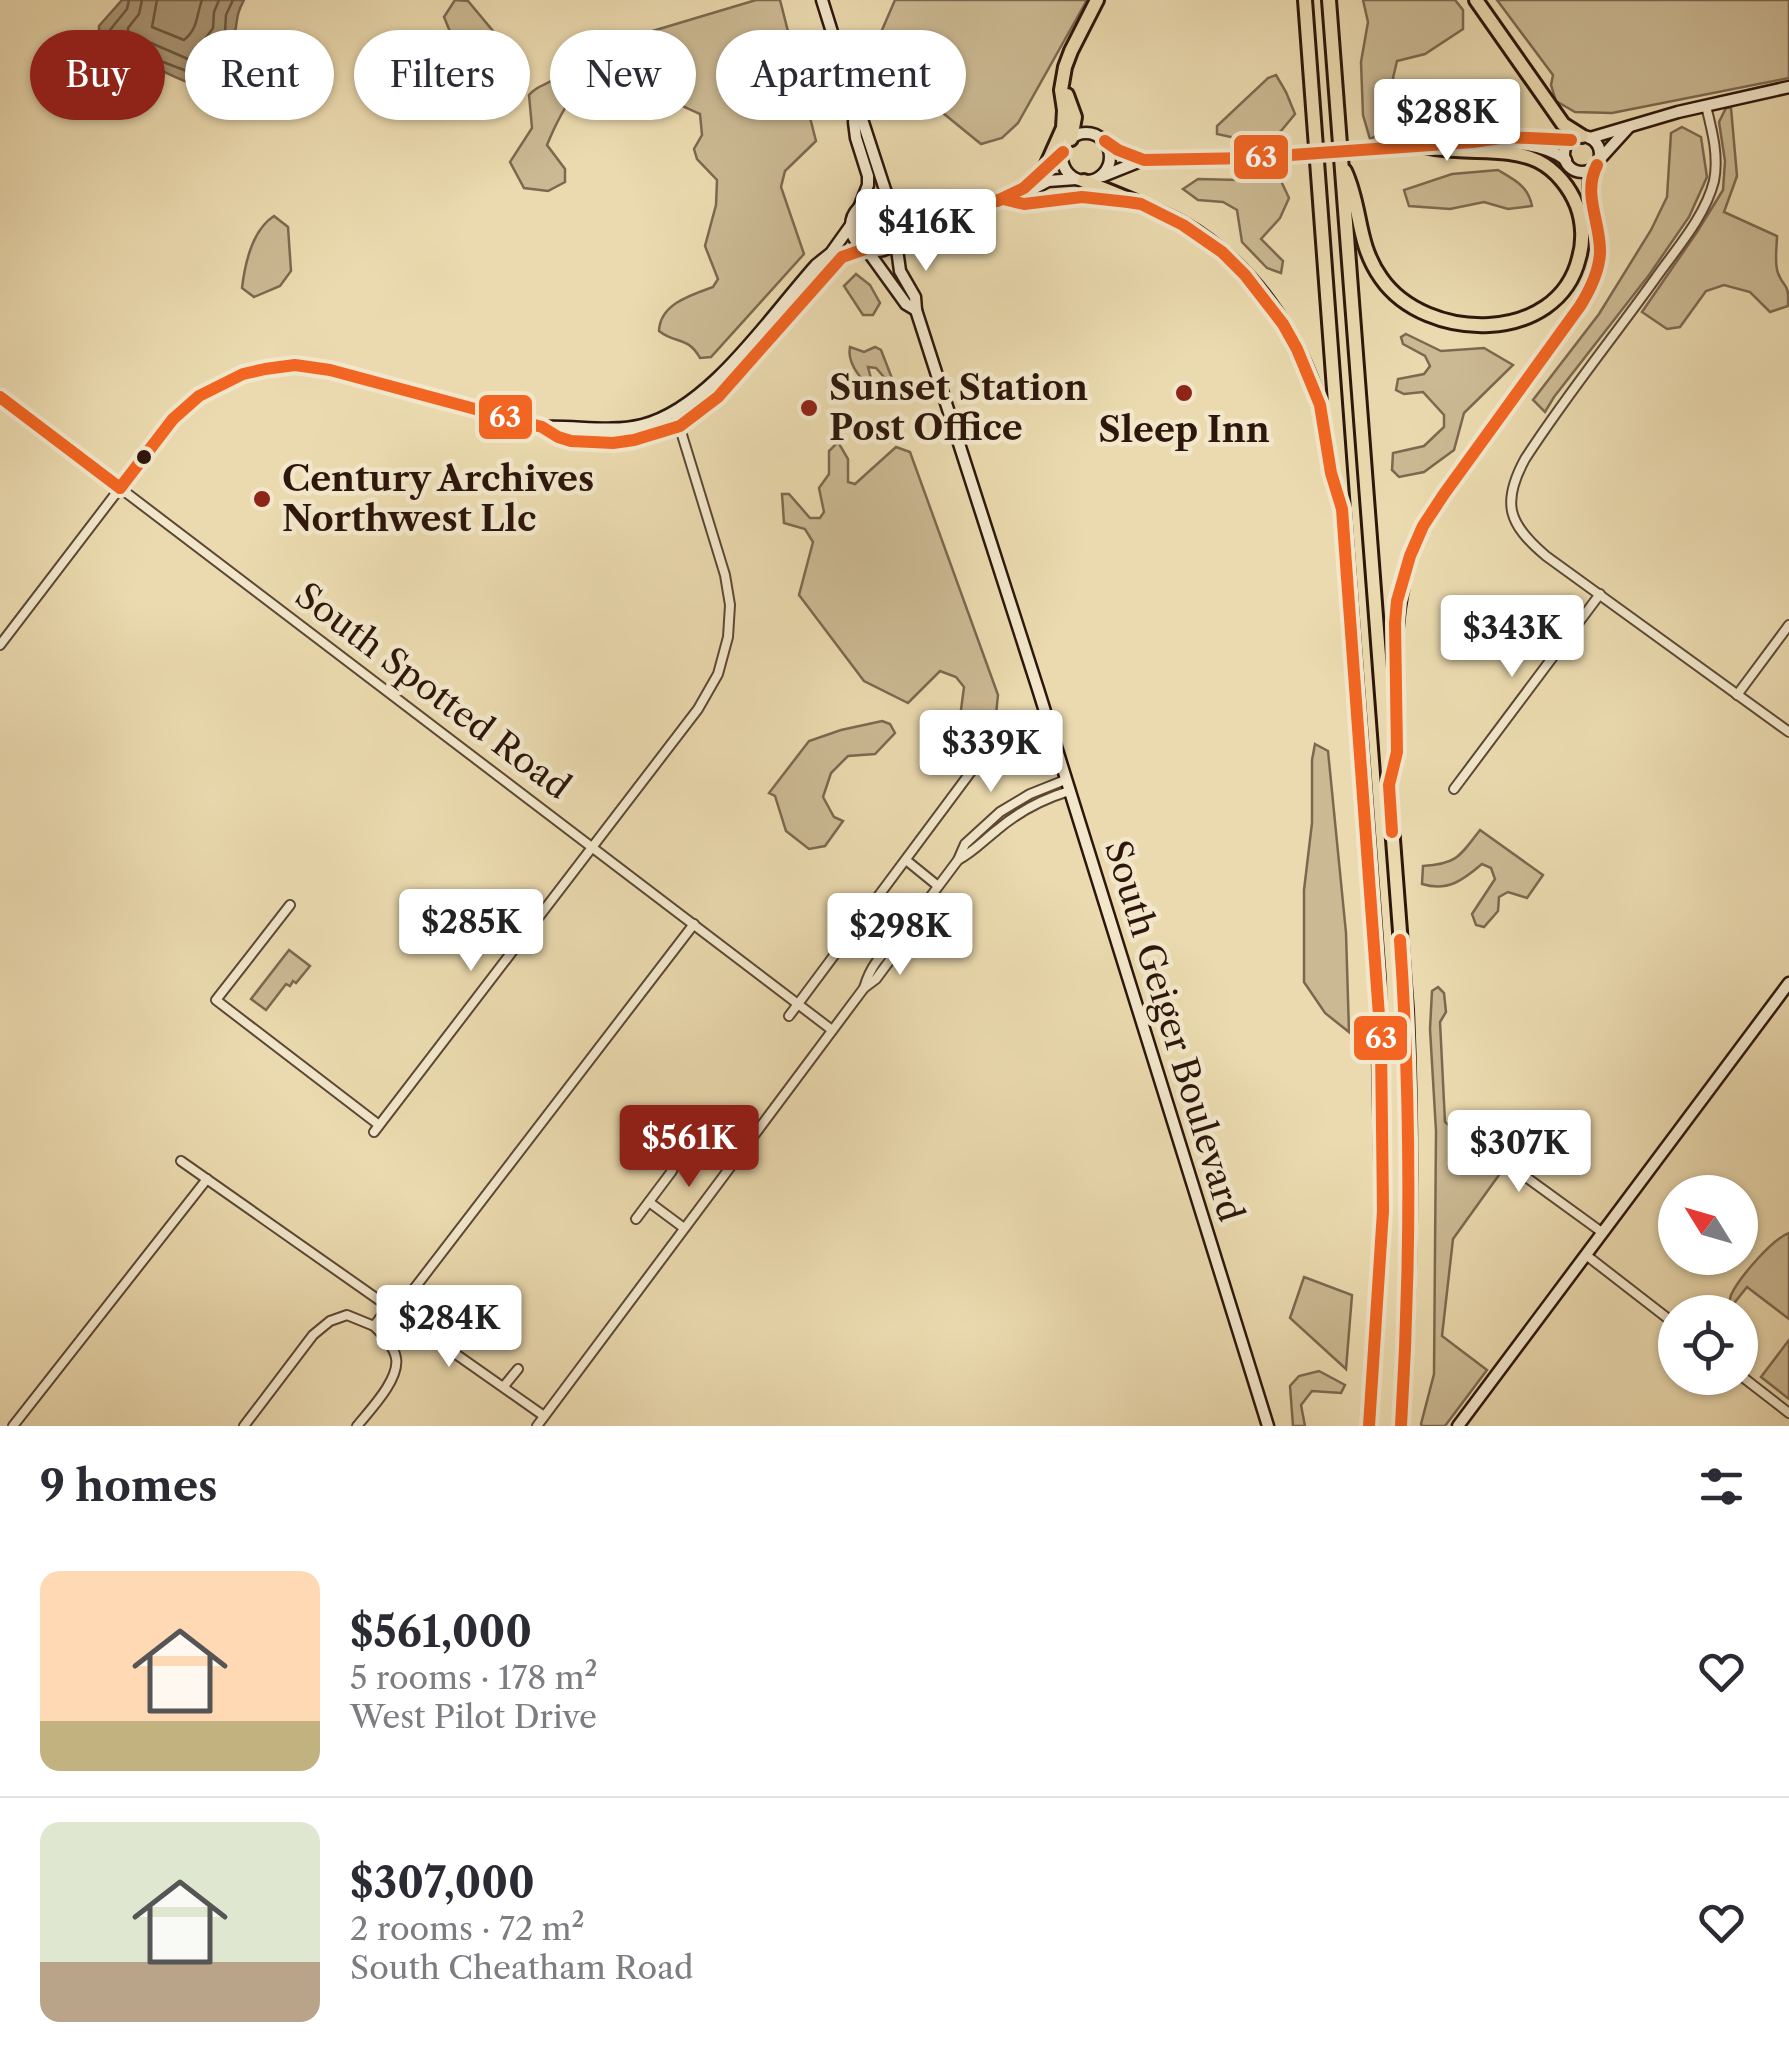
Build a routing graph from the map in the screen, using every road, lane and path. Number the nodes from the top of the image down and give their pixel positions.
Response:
1 (822, 0) edge
2 (1097, 0) edge
3 (1305, 0) edge
4 (1329, 0) edge
5 (1476, 0) edge
6 (831, 30) edge
7 (1064, 78) junction
8 (1789, 87) edge
9 (1706, 106) junction
10 (854, 120) edge
11 (862, 120) edge
12 (1630, 127) junction
13 (1581, 138) junction
14 (1071, 139) junction
15 (1105, 142) junction
16 (1473, 142) junction
17 (1418, 146) junction
18 (1063, 152) junction
19 (1144, 160) junction
20 (1566, 160) junction
21 (1341, 162) junction
22 (1598, 162) junction
23 (1043, 173) junction
24 (1100, 177) junction
25 (1080, 180) junction
26 (1009, 197) junction
27 (1141, 204) junction
28 (892, 207) junction
29 (859, 208) junction
30 (929, 216) junction
31 (851, 225) junction
32 (898, 238) junction
33 (866, 249) junction
34 (916, 310) junction
35 (0, 397) edge
36 (675, 412) junction
37 (542, 426) junction
38 (680, 426) junction
39 (120, 488) junction
40 (1342, 509) junction
41 (1600, 594) junction
42 (1789, 625) edge
43 (0, 645) edge
44 (1738, 694) junction
45 (1002, 730) dead end
46 (1789, 732) edge
47 (1067, 785) junction
48 (1389, 785) junction
49 (1454, 789) dead end
50 (593, 847) junction
51 (906, 860) junction
52 (938, 886) junction
53 (290, 904) dead end
54 (694, 924) junction
55 (1789, 983) edge
56 (798, 1004) junction
57 (789, 1016) dead end
58 (832, 1030) junction
59 (1457, 1128) dead end
60 (182, 1162) dead end
61 (672, 1170) dead end
62 (206, 1179) junction
63 (649, 1202) junction
64 (636, 1219) dead end
65 (684, 1228) junction
66 (1603, 1233) junction
67 (1586, 1255) junction
68 (393, 1308) junction
69 (1658, 1311) edge
70 (374, 1326) junction
71 (518, 1369) dead end
72 (504, 1386) junction
73 (1758, 1388) edge
74 (1789, 1413) edge
75 (544, 1416) junction
76 (13, 1426) edge
77 (244, 1426) edge
78 (357, 1426) edge
79 (536, 1426) edge
80 (1268, 1426) edge
81 (1369, 1426) edge
82 (1400, 1426) edge
83 (1458, 1426) edge

1 - 6 main road
2 - 7 highway
3 - 40 highway
4 - 21 highway
5 - 13 highway
7 - 14 highway
7 - 23 highway
8 - 9 main road
9 - 12 main road
9 - 41 street
10 - 29 main road
11 - 28 main road
12 - 13 main road
12 - 22 main road
13 - 16 main road
13 - 20 main road
13 - 22 main road
14 - 15 main road
14 - 18 main road
15 - 19 main road
15 - 24 main road
16 - 17 main road
16 - 20 main road
17 - 19 main road, bridge
17 - 21 highway
18 - 23 main road
18 - 25 main road
19 - 24 main road
20 - 22 main road
21 - 48 highway
22 - 48 highway
23 - 26 main road
24 - 25 main road
25 - 26 main road
25 - 27 highway
26 - 27 highway
26 - 30 main road
27 - 40 highway
28 - 29 main road
28 - 30 main road
28 - 32 main road
29 - 31 main road
30 - 32 main road
31 - 33 main road
31 - 36 main road
32 - 33 main road
32 - 34 main road, South Geiger Boulevard
33 - 34 main road, South Geiger Boulevard
33 - 38 main road
34 - 47 main road, South Geiger Boulevard
35 - 39 main road, South Spotted Road
36 - 37 main road
36 - 38 street
37 - 38 main road
37 - 39 main road
38 - 50 street
39 - 43 street
39 - 50 street, South Spotted Road
40 - 81 highway
41 - 44 street
41 - 49 street
42 - 44 street
44 - 46 street
45 - 51 street
47 - 52 street
47 - 80 main road, South Geiger Boulevard
48 - 82 highway
50 - 53 street
50 - 54 street, South Spotted Road
51 - 52 street
51 - 56 street
52 - 58 street
54 - 56 street, South Spotted Road
54 - 68 street
55 - 66 main road
56 - 57 street
56 - 58 street, South Spotted Road
58 - 65 street
59 - 66 street
60 - 62 street
61 - 63 street
62 - 68 street
62 - 76 street
63 - 64 street
63 - 65 street
65 - 75 street
66 - 67 main road
67 - 69 street
67 - 83 main road
68 - 70 street
68 - 72 street
70 - 77 street
70 - 78 street
71 - 72 street
72 - 75 street
73 - 74 street
75 - 79 street

